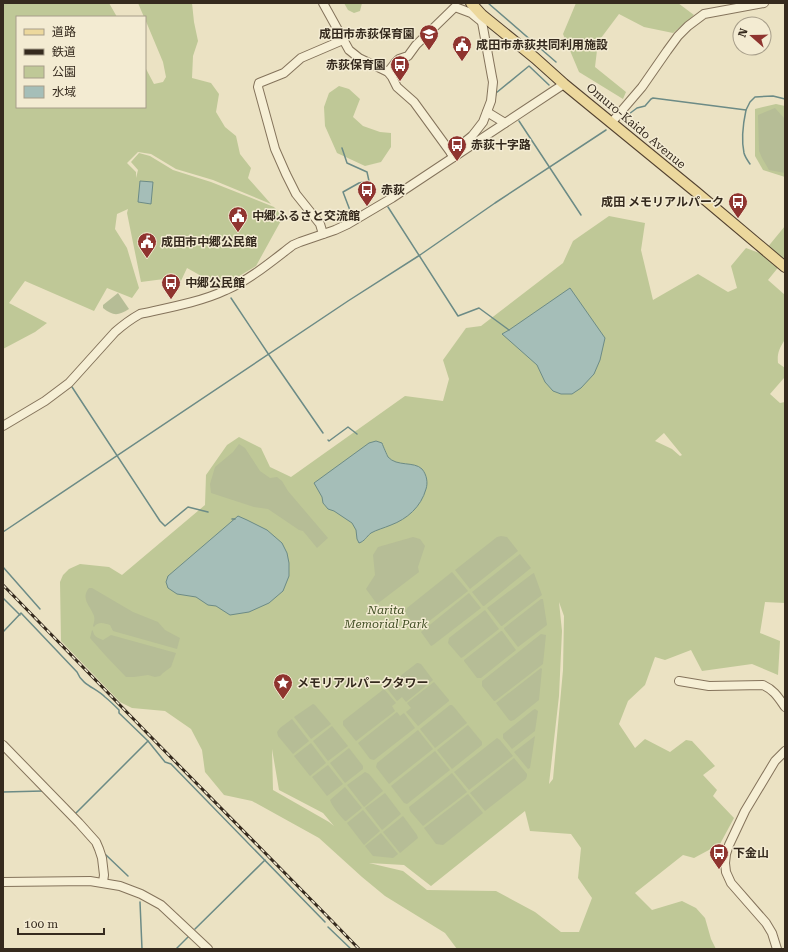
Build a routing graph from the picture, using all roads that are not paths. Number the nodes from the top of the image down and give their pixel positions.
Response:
1 (322, 3) edge
2 (471, 3) edge
3 (764, 3) edge
4 (482, 18) junction
5 (343, 40) junction
6 (388, 72) junction
7 (564, 84) junction
8 (487, 112) junction
9 (612, 122) junction
10 (505, 123) junction
11 (452, 155) junction
12 (323, 234) junction
13 (785, 267) edge
14 (3, 426) edge
15 (679, 681) dead end
16 (785, 706) edge
17 (3, 745) edge
18 (785, 751) edge
19 (3, 882) edge
20 (103, 882) junction
21 (208, 949) edge
22 (777, 949) edge

1 - 5 street
2 - 4 main road, Omuro-Kaido Avenue
3 - 9 street
4 - 6 street
4 - 7 main road, Omuro-Kaido Avenue
4 - 8 street
5 - 6 street
5 - 12 street
6 - 11 street
7 - 9 main road, Omuro-Kaido Avenue
7 - 10 street
8 - 10 street
8 - 11 street
9 - 13 main road, Omuro-Kaido Avenue
10 - 11 street
11 - 12 street
12 - 14 street
15 - 16 street
17 - 20 street
18 - 22 street
19 - 20 street
20 - 21 street

